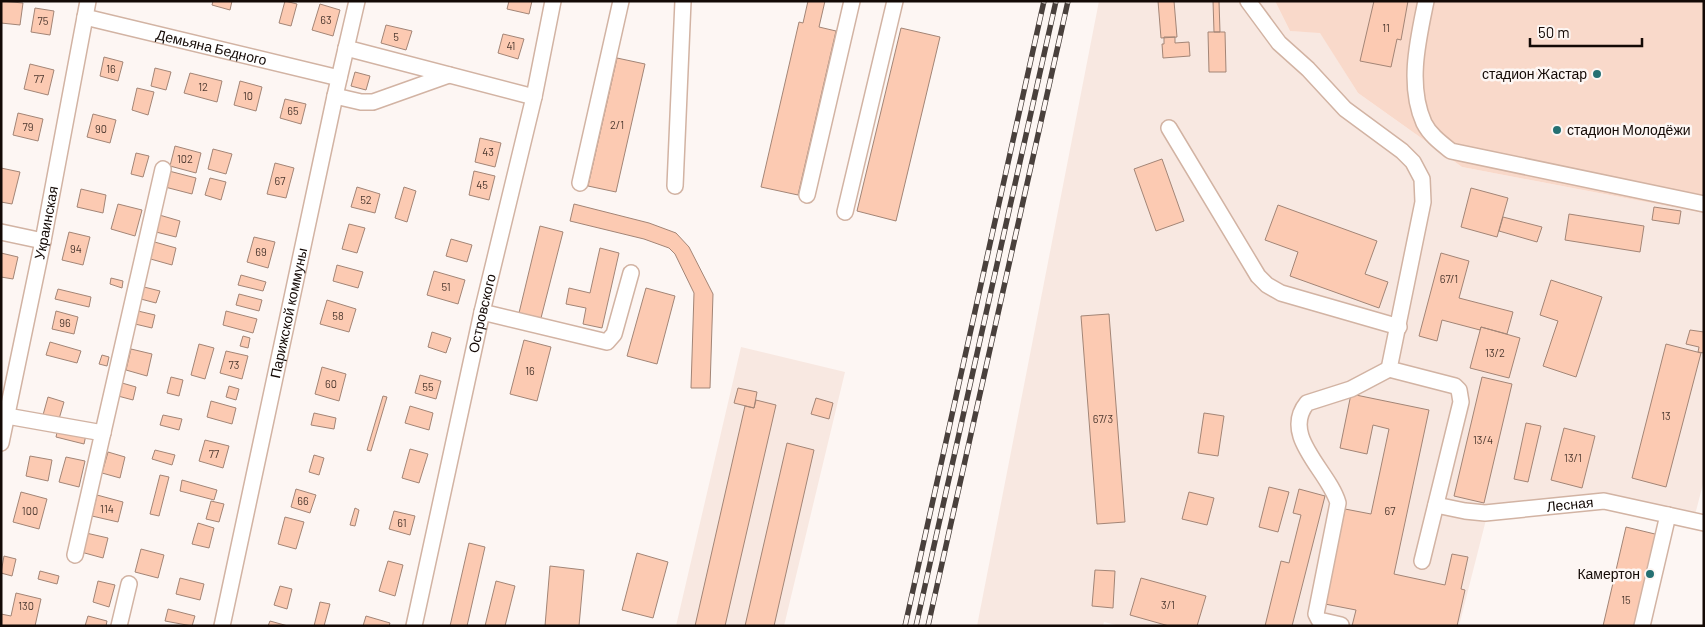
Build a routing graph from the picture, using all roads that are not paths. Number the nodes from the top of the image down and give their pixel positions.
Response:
1 (88, 1) edge
2 (357, 1) edge
3 (553, 1) edge
4 (621, 1) edge
5 (683, 1) edge
6 (852, 1) edge
7 (895, 1) edge
8 (1248, 1) edge
9 (1426, 1) edge
10 (85, 17) junction
11 (346, 48) junction
12 (449, 75) junction
13 (338, 78) junction
14 (335, 96) junction
15 (534, 97) junction
16 (1169, 128) dead end
17 (163, 169) dead end
18 (580, 183) dead end
19 (675, 186) dead end
20 (808, 195) dead end
21 (1704, 204) edge
22 (845, 212) dead end
23 (1, 232) edge
24 (43, 241) junction
25 (631, 274) dead end
26 (482, 312) junction
27 (1399, 327) junction
28 (1389, 369) junction
29 (7, 416) junction
30 (103, 433) junction
31 (1, 443) edge
32 (1436, 505) junction
33 (1668, 515) junction
34 (1704, 523) edge
35 (75, 555) dead end
36 (1422, 561) dead end
37 (128, 584) dead end
38 (1341, 624) dead end
39 (119, 626) edge
40 (222, 626) edge
41 (414, 626) edge
42 (1642, 626) edge

1 - 10 street, Украинская
2 - 11 street, Парижской коммуны
3 - 15 street, Островского
4 - 18 street
5 - 19 street
6 - 20 street
7 - 22 street
8 - 27 street
9 - 21 street
10 - 13 street, Демьяна Бедного
10 - 24 street, Украинская
11 - 12 street
11 - 13 street, Парижской коммуны
12 - 14 street
12 - 15 street
13 - 14 street, Парижской коммуны
14 - 40 street, Парижской коммуны
15 - 26 street, Островского
16 - 27 street
17 - 30 street
23 - 24 street
24 - 29 street, Украинская
25 - 26 street
26 - 41 street, Островского
27 - 28 street
28 - 32 street
28 - 38 street
29 - 30 street
29 - 31 street, Украинская
30 - 35 street
32 - 33 street, Лесная
32 - 36 street
33 - 34 street, Лесная
33 - 42 street
37 - 39 street

